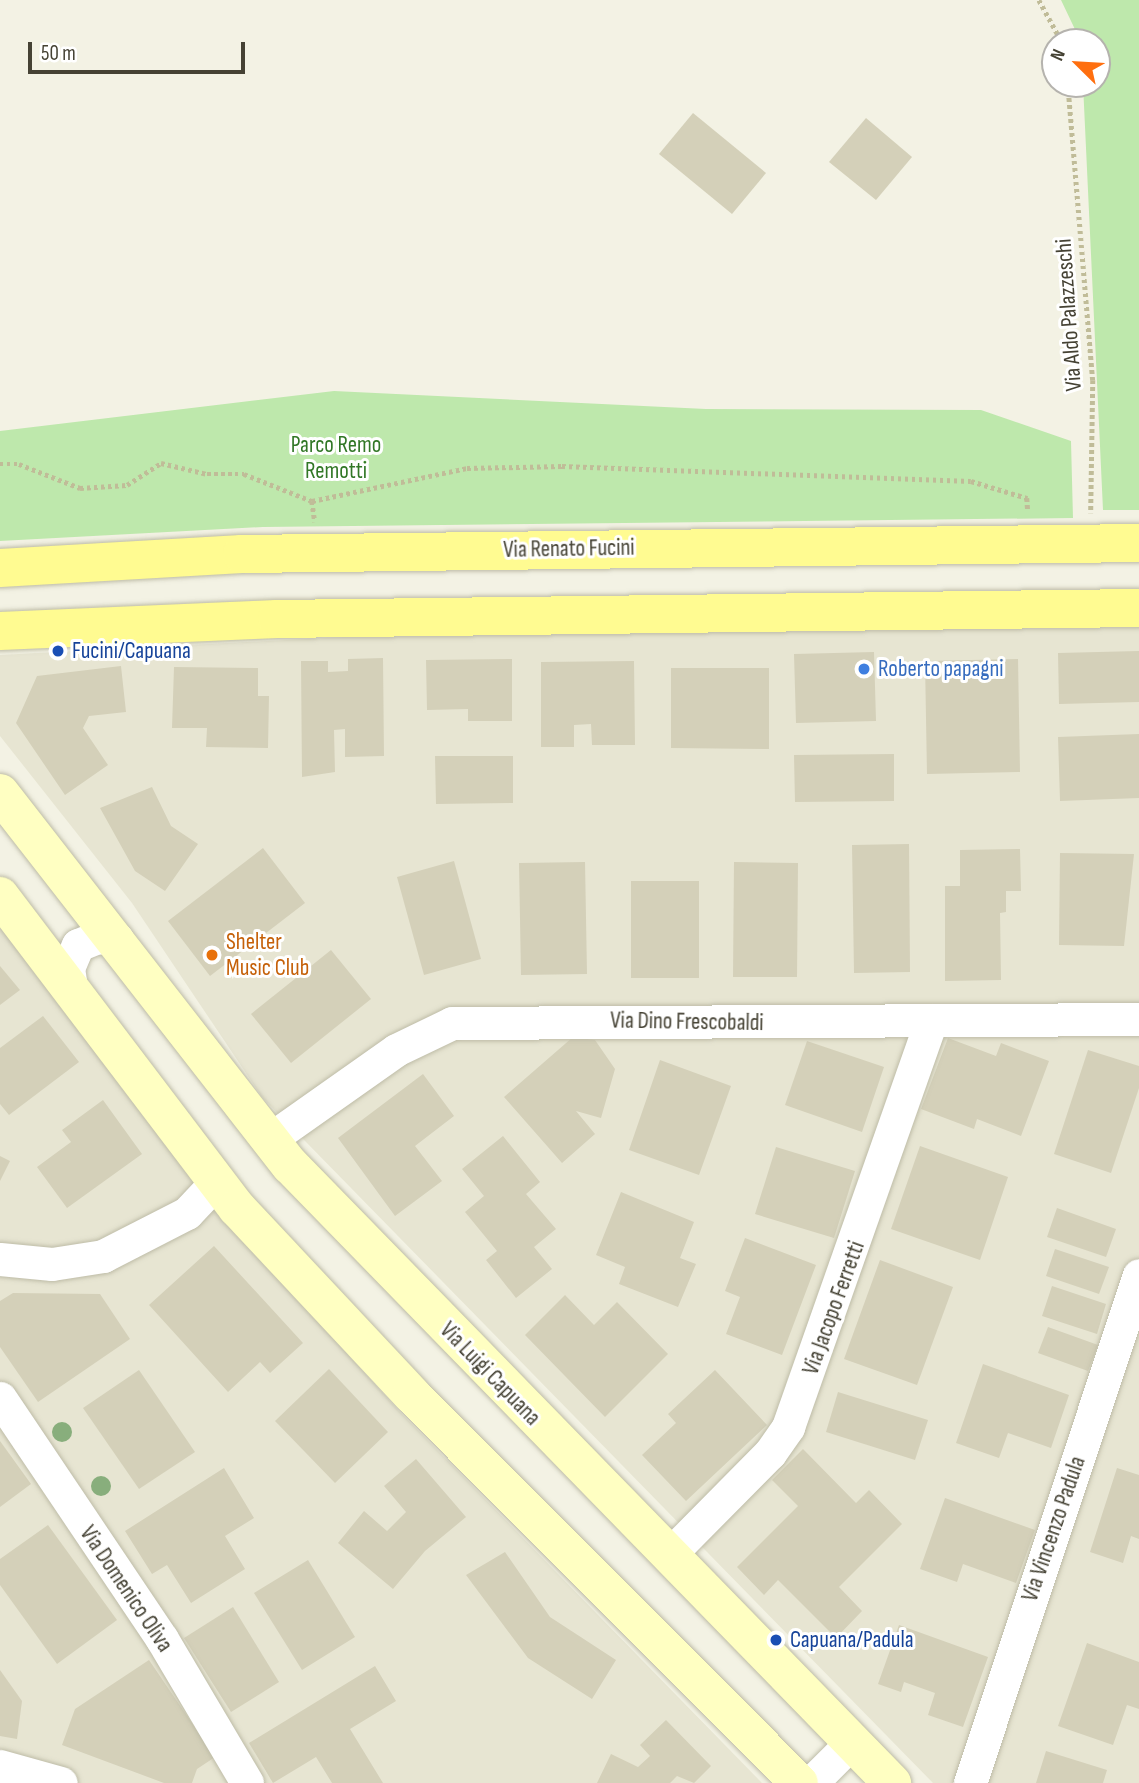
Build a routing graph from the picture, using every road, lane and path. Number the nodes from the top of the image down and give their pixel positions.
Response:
1 (1039, 0) edge
2 (1054, 28) edge
3 (1069, 98) edge
4 (0, 464) edge
5 (312, 501) junction
6 (1091, 543) junction
7 (1139, 543) edge
8 (1033, 544) junction
9 (319, 553) junction
10 (0, 568) edge
11 (1139, 608) edge
12 (0, 631) edge
13 (0, 793) edge
14 (0, 896) edge
15 (117, 939) junction
16 (71, 987) junction
17 (1139, 1019) edge
18 (931, 1020) junction
19 (270, 1139) junction
20 (217, 1181) junction
21 (0, 1259) edge
22 (1139, 1275) edge
23 (0, 1398) edge
24 (668, 1556) junction
25 (850, 1744) junction
26 (0, 1766) edge
27 (61, 1783) edge
28 (247, 1783) edge
29 (799, 1783) edge
30 (811, 1783) edge
31 (892, 1783) edge
32 (970, 1783) edge

1 - 2 path
3 - 6 path, Via Aldo Palazzeschi
4 - 5 path
5 - 8 path
5 - 9 path
6 - 7 main road, Via Renato Fucini
6 - 8 main road, Via Renato Fucini
8 - 9 main road, Via Renato Fucini
9 - 10 main road, Via Renato Fucini
11 - 12 main road
13 - 15 street, Via Luigi Capuana
14 - 16 street
15 - 16 street
15 - 19 street, Via Luigi Capuana
16 - 20 street
17 - 18 street, Via Dino Frescobaldi
18 - 19 street, Via Dino Frescobaldi
18 - 24 street, Via Jacopo Ferretti
19 - 24 street, Via Luigi Capuana
20 - 21 street
20 - 29 street
22 - 32 street, Via Vincenzo Padula
23 - 28 street, Via Domenico Oliva
24 - 25 street, Via Luigi Capuana
25 - 30 street
25 - 31 street, Via Luigi Capuana
26 - 27 street

